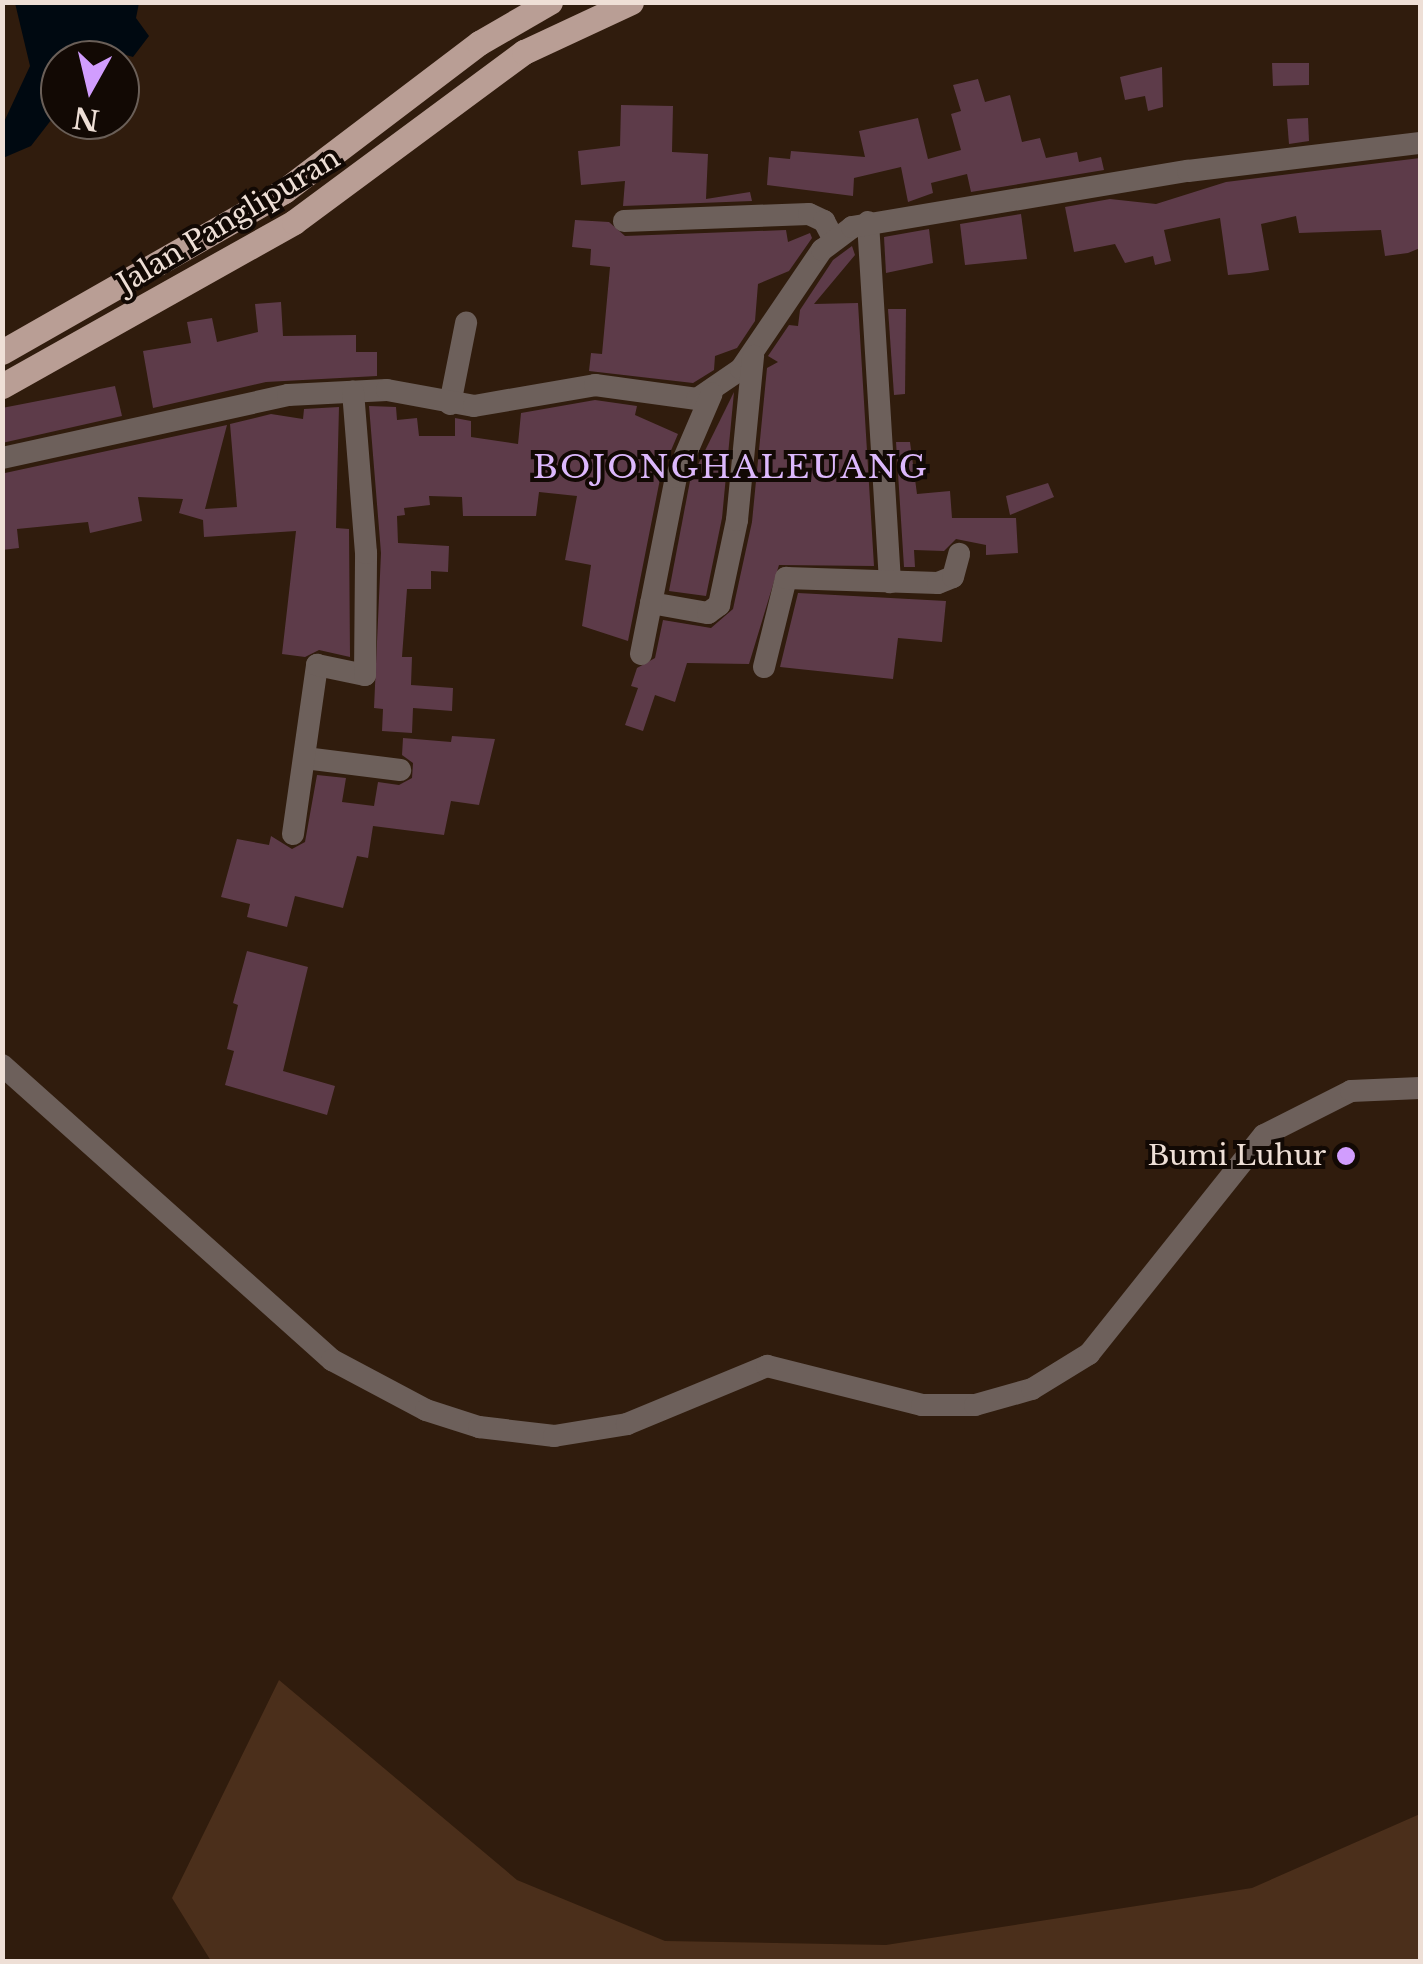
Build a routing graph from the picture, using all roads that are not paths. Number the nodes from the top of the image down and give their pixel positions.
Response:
1 (550, 2) edge
2 (631, 2) edge
3 (1420, 143) edge
4 (624, 220) dead end
5 (868, 222) junction
6 (833, 238) junction
7 (466, 323) dead end
8 (2, 352) edge
9 (753, 356) junction
10 (2, 386) edge
11 (353, 392) junction
12 (712, 392) junction
13 (450, 404) junction
14 (2, 458) edge
15 (959, 554) dead end
16 (890, 582) junction
17 (651, 603) junction
18 (641, 654) dead end
19 (764, 667) dead end
20 (305, 758) junction
21 (400, 770) dead end
22 (293, 834) dead end
23 (2, 1065) edge
24 (1420, 1088) edge

1 - 8 main road, Jalan Panglipuran
2 - 10 main road, Jalan Panglipuran
3 - 5 street
4 - 6 street
5 - 6 street
5 - 16 street
6 - 9 street
7 - 13 street
9 - 12 street
9 - 17 street
11 - 13 street
11 - 14 street
11 - 20 street
12 - 13 street
12 - 17 street
15 - 16 street
16 - 19 street
17 - 18 street
20 - 21 street
20 - 22 street
23 - 24 street

